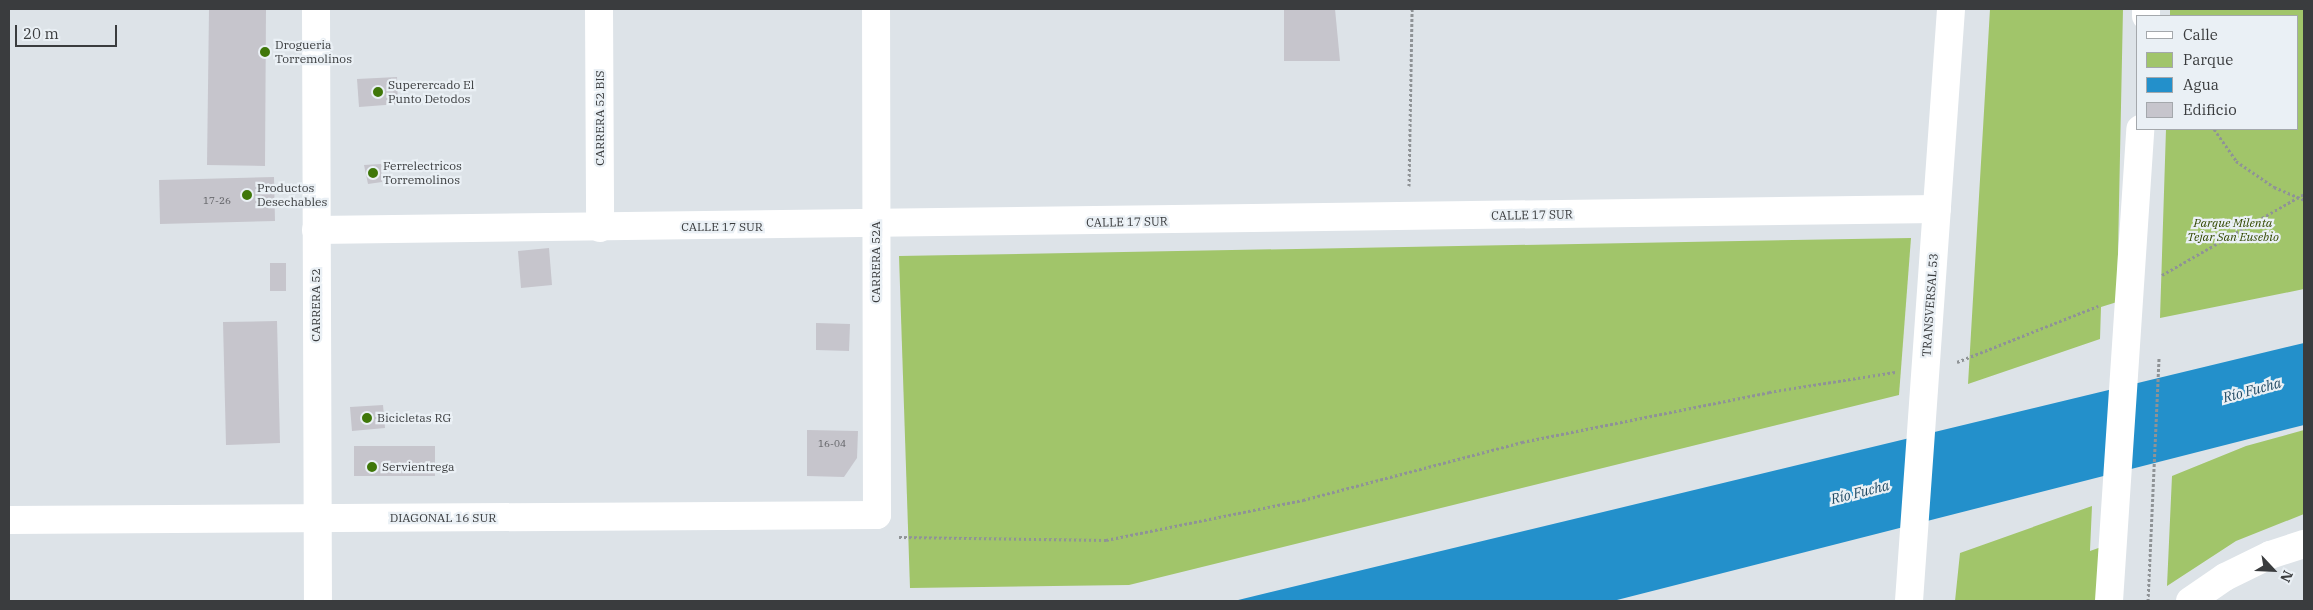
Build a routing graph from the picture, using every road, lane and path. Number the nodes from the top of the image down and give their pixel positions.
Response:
1 (316, 9) edge
2 (599, 9) edge
3 (876, 9) edge
4 (1412, 9) edge
5 (1951, 9) edge
6 (2140, 130) edge
7 (2215, 130) edge
8 (2304, 194) edge
9 (2302, 199) edge
10 (1937, 209) junction
11 (1409, 217) junction
12 (876, 226) junction
13 (600, 228) junction
14 (316, 230) junction
15 (2160, 348) dead end
16 (1925, 368) junction
17 (318, 519) junction
18 (9, 520) edge
19 (884, 526) junction
20 (2304, 544) edge
21 (318, 601) edge
22 (1909, 601) edge
23 (2109, 601) edge
24 (2148, 601) edge
25 (2190, 601) edge

1 - 14 street, CARRERA 52
2 - 13 street, CARRERA 52 BIS
3 - 12 street, CARRERA 52A
4 - 11 path
5 - 10 street, TRANSVERSAL 53
6 - 23 street
7 - 9 path
8 - 9 path
10 - 11 street, CALLE 17 SUR
10 - 16 street, TRANSVERSAL 53
11 - 12 street, CALLE 17 SUR
12 - 13 street, CALLE 17 SUR
12 - 19 street, CARRERA 52A
13 - 14 street, CALLE 17 SUR
14 - 17 street, CARRERA 52
15 - 24 path
16 - 19 path
16 - 22 street, TRANSVERSAL 53
17 - 18 street, DIAGONAL 16 SUR
17 - 19 street, DIAGONAL 16 SUR
17 - 21 street, CARRERA 52
20 - 25 street

